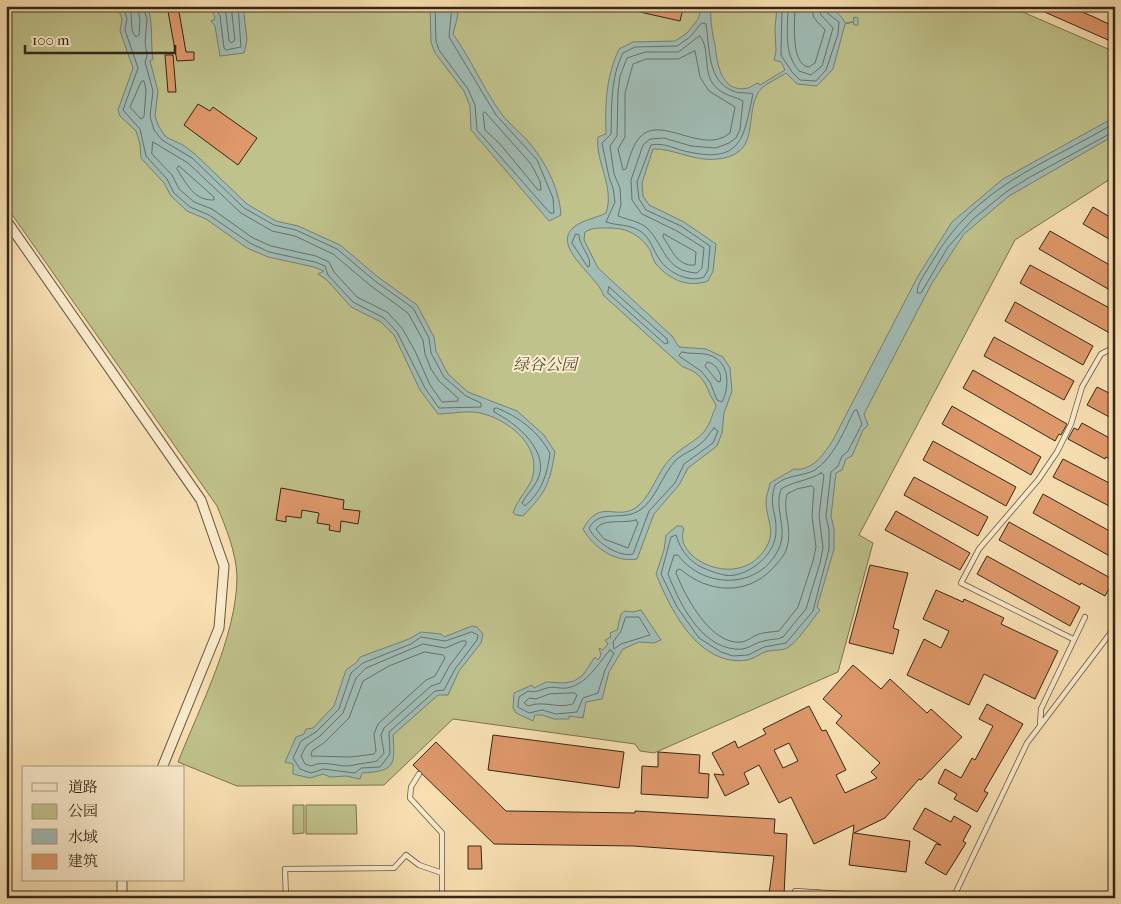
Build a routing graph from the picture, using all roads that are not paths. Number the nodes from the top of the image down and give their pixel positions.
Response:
1 (6, 220) edge
2 (1115, 347) edge
3 (1085, 617) dead end
4 (1115, 627) edge
5 (1073, 639) junction
6 (1040, 726) junction
7 (163, 766) edge
8 (419, 774) dead end
9 (442, 873) junction
10 (122, 882) edge
11 (122, 898) edge
12 (286, 898) edge
13 (442, 898) edge
14 (794, 898) edge
15 (913, 898) edge
16 (939, 898) edge

1 - 7 street
2 - 5 lane
3 - 5 lane
4 - 6 lane
5 - 6 lane
6 - 16 lane
8 - 9 lane
9 - 12 lane
9 - 13 lane
10 - 11 street
14 - 15 lane

